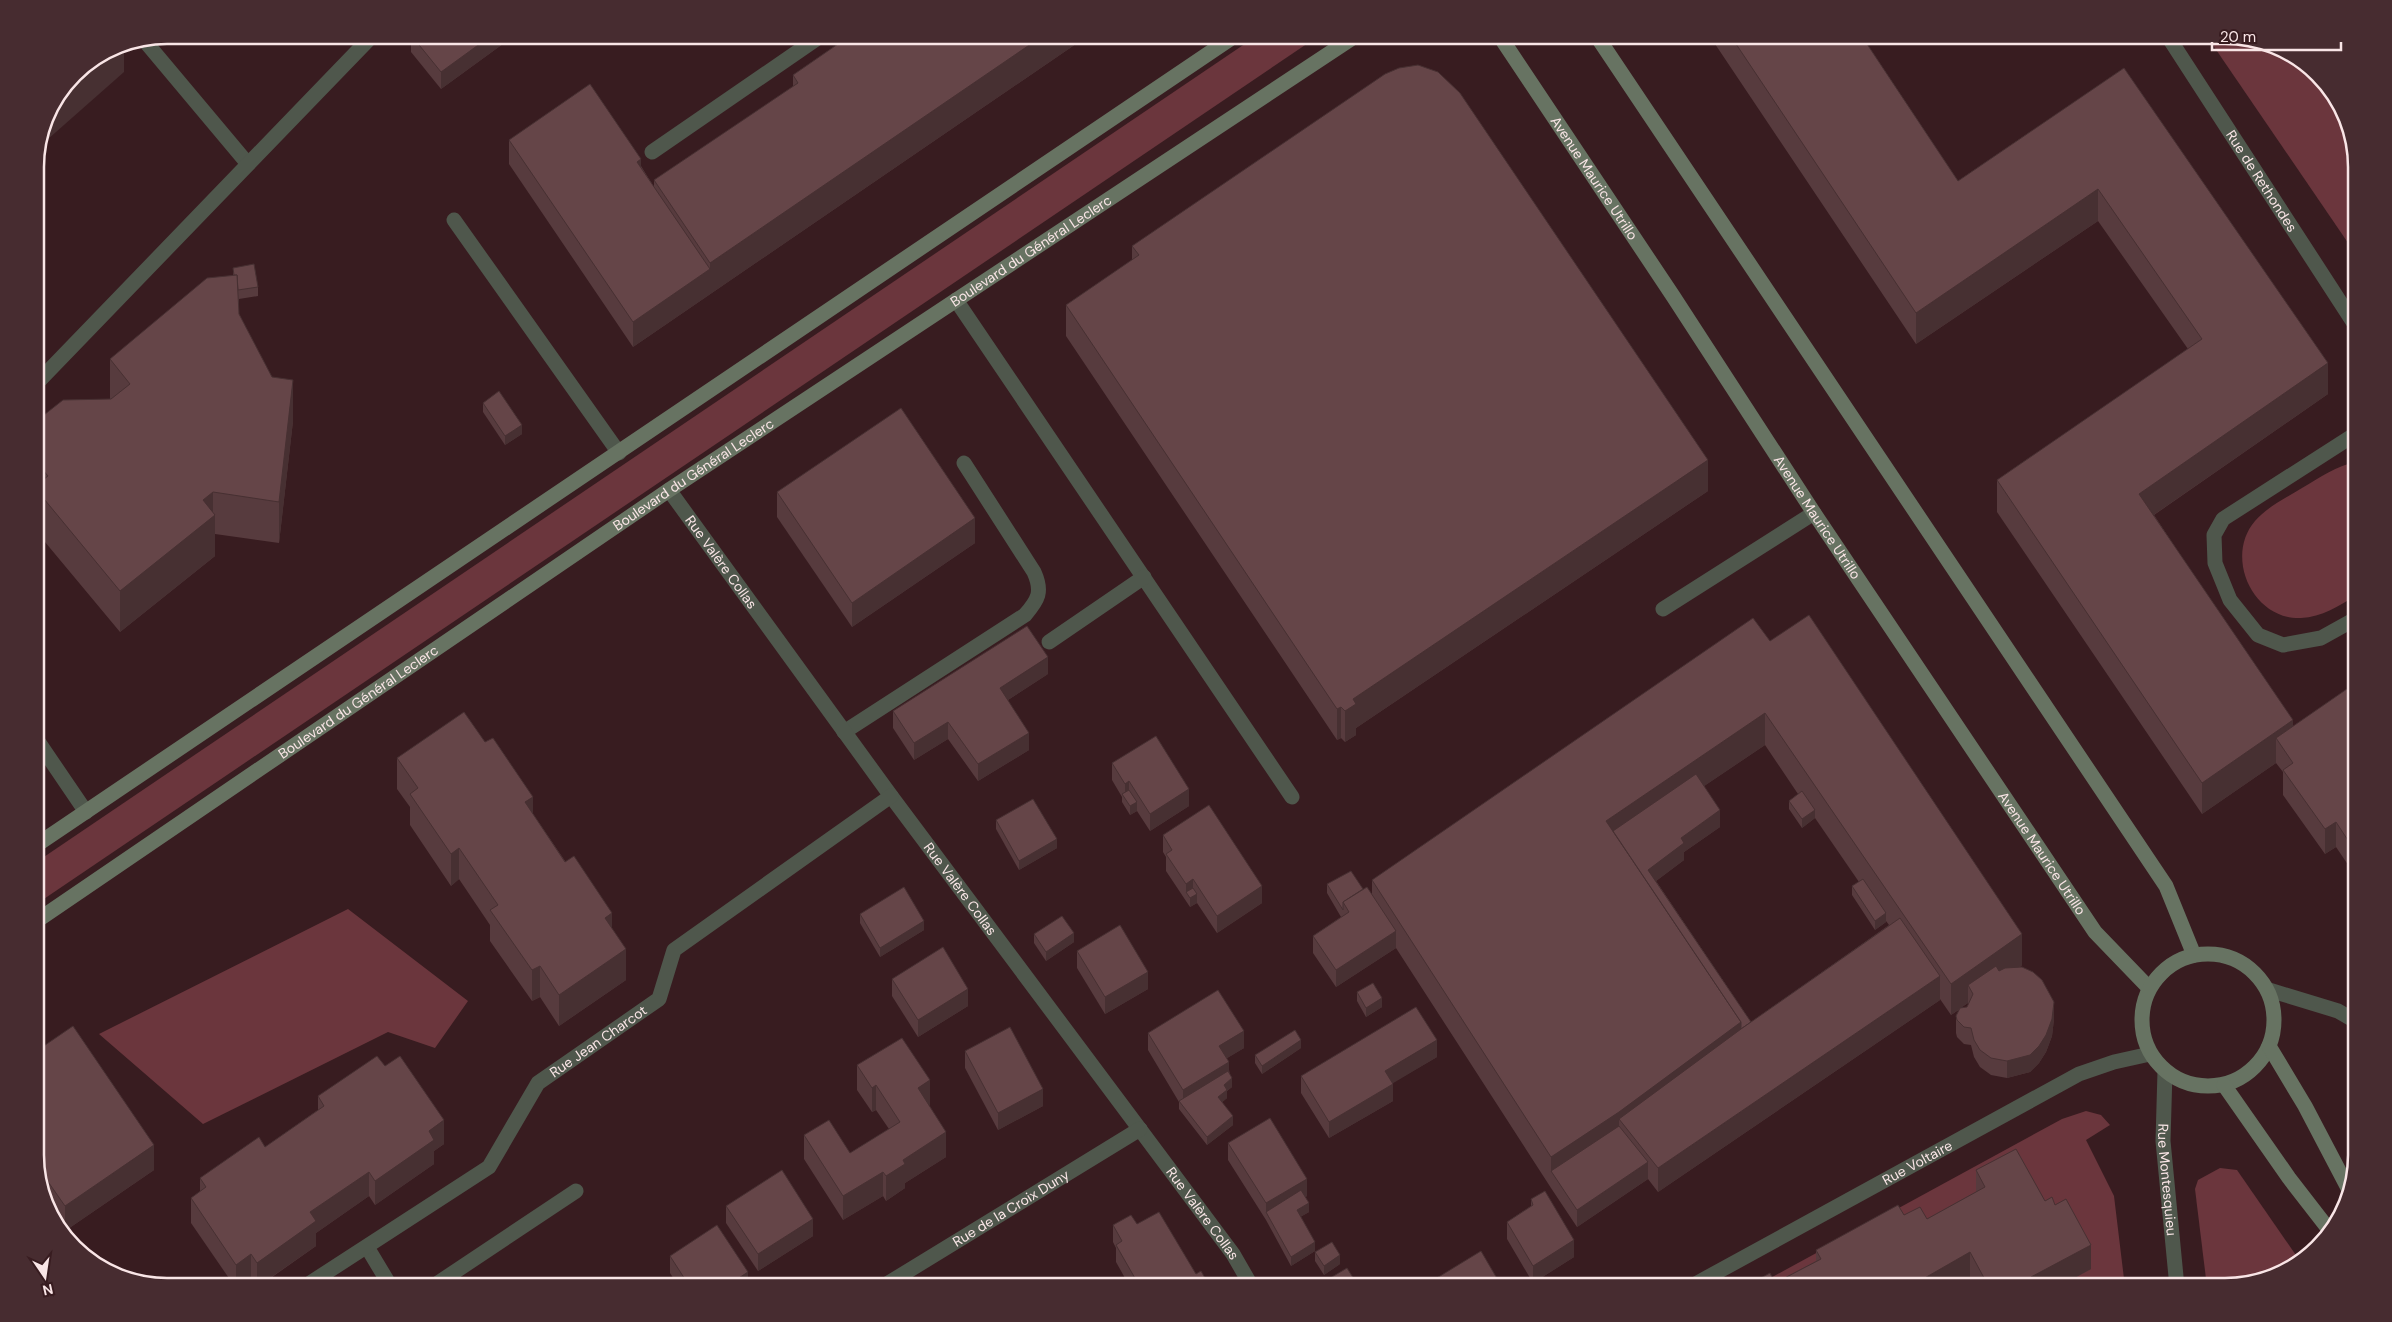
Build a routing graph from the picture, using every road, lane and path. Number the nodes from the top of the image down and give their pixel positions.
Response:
1 (364, 44) edge
2 (809, 44) edge
3 (1223, 44) edge
4 (1343, 44) edge
5 (1505, 44) edge
6 (1602, 44) edge
7 (2172, 44) edge
8 (148, 45) edge
9 (652, 152) dead end
10 (248, 164) junction
11 (454, 220) dead end
12 (956, 300) junction
13 (2348, 314) edge
14 (44, 376) edge
15 (2348, 439) edge
16 (619, 453) junction
17 (964, 463) dead end
18 (669, 490) junction
19 (1814, 513) junction
20 (1144, 577) junction
21 (1663, 609) dead end
22 (2348, 623) edge
23 (1049, 642) dead end
24 (844, 732) junction
25 (44, 750) edge
26 (891, 796) junction
27 (1292, 796) dead end
28 (86, 812) junction
29 (44, 840) edge
30 (44, 916) edge
31 (2194, 955) junction
32 (2149, 988) junction
33 (2269, 990) junction
34 (2348, 1017) edge
35 (2269, 1046) junction
36 (2150, 1054) junction
37 (2165, 1071) junction
38 (2224, 1085) junction
39 (1140, 1129) junction
40 (2345, 1182) edge
41 (576, 1191) dead end
42 (2326, 1226) edge
43 (367, 1247) junction
44 (318, 1278) edge
45 (386, 1278) edge
46 (446, 1278) edge
47 (897, 1278) edge
48 (1247, 1278) edge
49 (1706, 1278) edge
50 (2176, 1278) edge

1 - 10 street
2 - 9 street
3 - 16 street
4 - 12 street, Boulevard du Général Leclerc
5 - 19 street, Avenue Maurice Utrillo
6 - 31 street
7 - 13 street, Rue de Rethondes
8 - 10 street
10 - 14 street
11 - 16 street
12 - 18 street, Boulevard du Général Leclerc
12 - 20 street
15 - 22 street
16 - 28 street
17 - 24 street
18 - 24 street, Rue Valère Collas
18 - 30 street, Boulevard du Général Leclerc
19 - 21 street
19 - 32 street, Avenue Maurice Utrillo
20 - 23 street
20 - 27 street
24 - 26 street, Rue Valère Collas
25 - 28 street
26 - 39 street, Rue Valère Collas
26 - 43 street, Rue Jean Charcot
28 - 29 street
31 - 32 street
31 - 33 street
32 - 36 street
33 - 34 street
33 - 35 street
35 - 38 street
35 - 40 street
36 - 37 street
36 - 49 street, Rue Voltaire
37 - 38 street
37 - 50 street, Rue Montesquieu
38 - 42 street
39 - 47 street, Rue de la Croix Duny
39 - 48 street, Rue Valère Collas
41 - 46 street
43 - 44 street, Rue Jean Charcot
43 - 45 street

